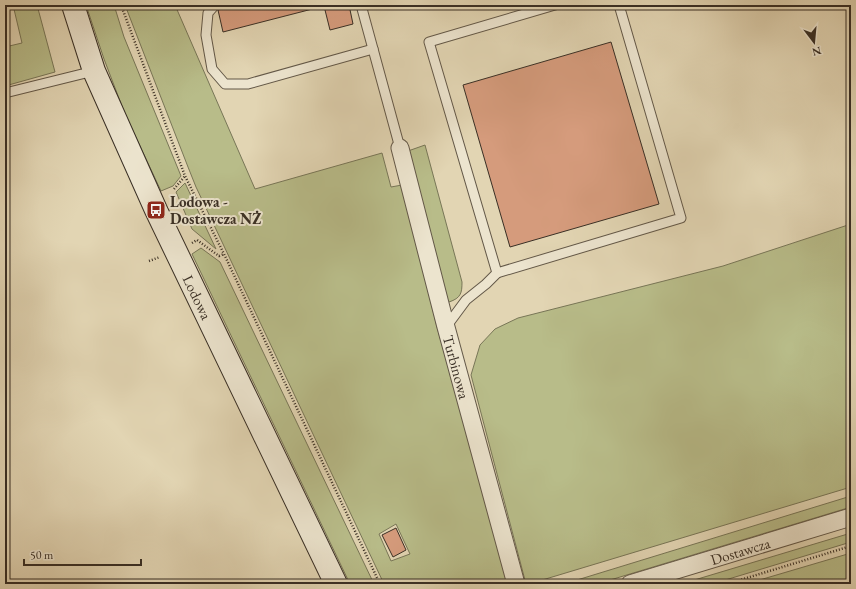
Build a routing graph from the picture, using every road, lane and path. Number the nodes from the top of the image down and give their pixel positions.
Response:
1 (73, 5) edge
2 (121, 5) edge
3 (215, 5) edge
4 (361, 5) edge
5 (555, 5) edge
6 (619, 5) edge
7 (374, 49) junction
8 (94, 71) junction
9 (5, 93) edge
10 (400, 148) joint
11 (185, 176) junction
12 (174, 189) dead end
13 (497, 273) junction
14 (446, 327) junction
15 (851, 517) edge
16 (851, 546) edge
17 (336, 584) edge
18 (380, 584) edge
19 (516, 584) edge
20 (630, 584) edge
21 (727, 584) edge

1 - 8 street, Lodowa
2 - 11 path
3 - 7 lane
4 - 7 lane
5 - 13 lane
6 - 13 lane
7 - 10 lane
8 - 9 lane
8 - 17 street, Lodowa
10 - 14 street, Turbinowa
11 - 12 path
11 - 18 path
13 - 14 lane
14 - 19 street, Turbinowa
15 - 20 street, Dostawcza
16 - 21 path

